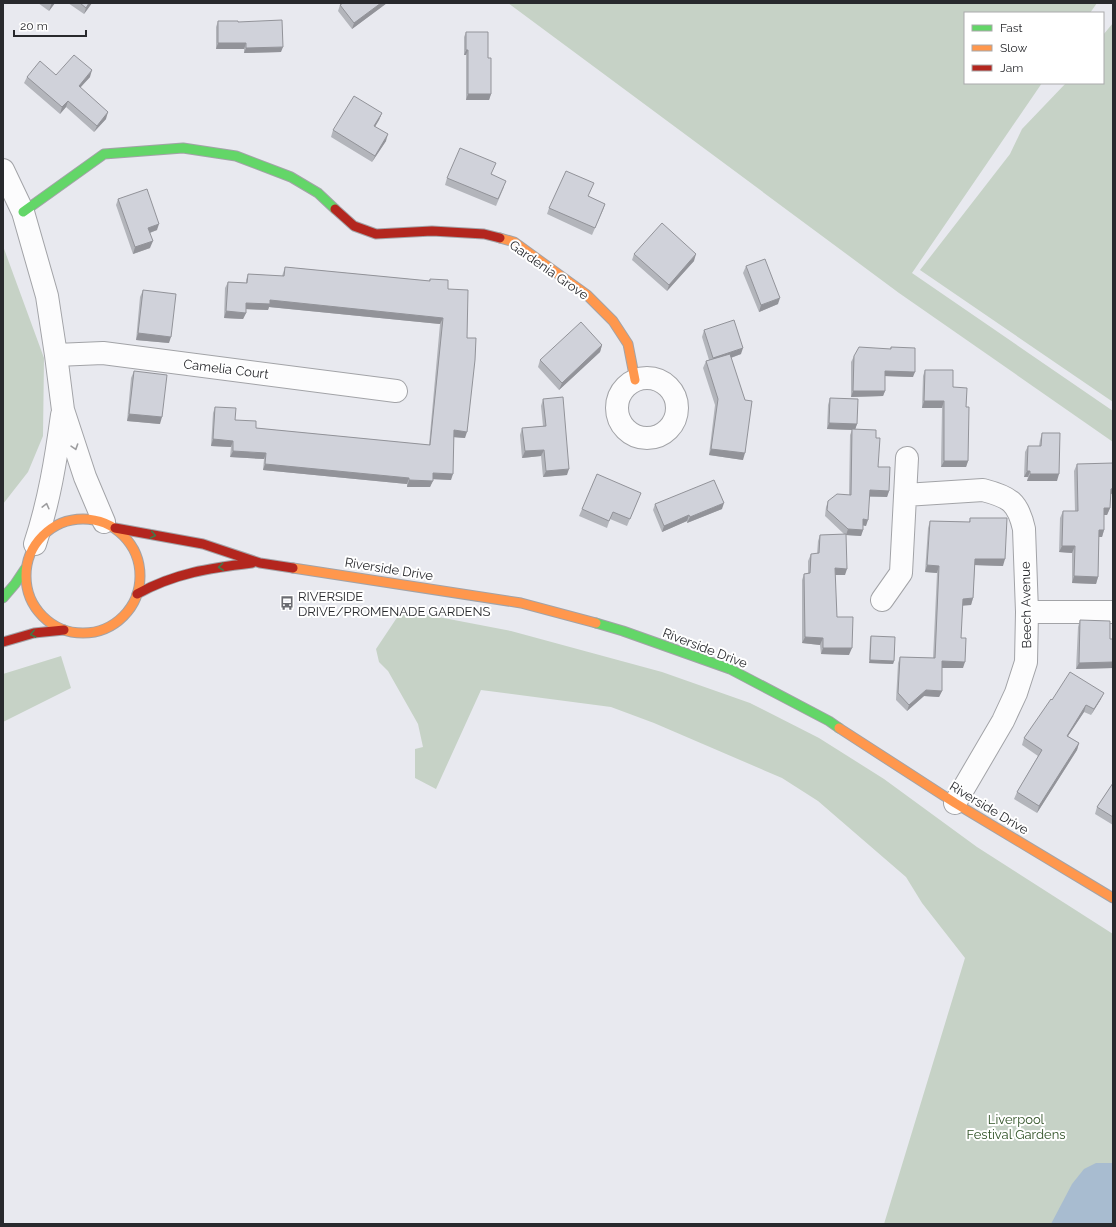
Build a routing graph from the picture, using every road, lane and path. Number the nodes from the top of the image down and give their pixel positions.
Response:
1 (4, 175) edge
2 (23, 212) junction
3 (56, 355) junction
4 (636, 380) dead end
5 (396, 391) dead end
6 (63, 410) junction
7 (906, 458) dead end
8 (905, 495) junction
9 (110, 525) junction
10 (35, 544) junction
11 (260, 563) junction
12 (25, 569) junction
13 (137, 594) junction
14 (3, 598) edge
15 (882, 600) dead end
16 (1027, 612) junction
17 (1113, 612) edge
18 (64, 630) junction
19 (3, 642) edge
20 (955, 803) junction
21 (1113, 898) edge

1 - 2 street
2 - 3 street
2 - 4 street, Gardenia Grove
3 - 5 street, Camelia Court
3 - 6 street
6 -> 9 street
10 -> 6 street
7 - 8 street
8 - 15 street
8 - 16 street, Beech Avenue
9 - 10 street
9 -> 11 street, Riverside Drive
9 - 13 street
10 - 12 street
11 -> 13 street, Riverside Drive
11 - 20 street, Riverside Drive
12 - 14 street
12 - 18 street
13 - 18 street
16 - 17 street
16 - 20 street, Beech Avenue
18 -> 19 street
20 - 21 street, Riverside Drive

